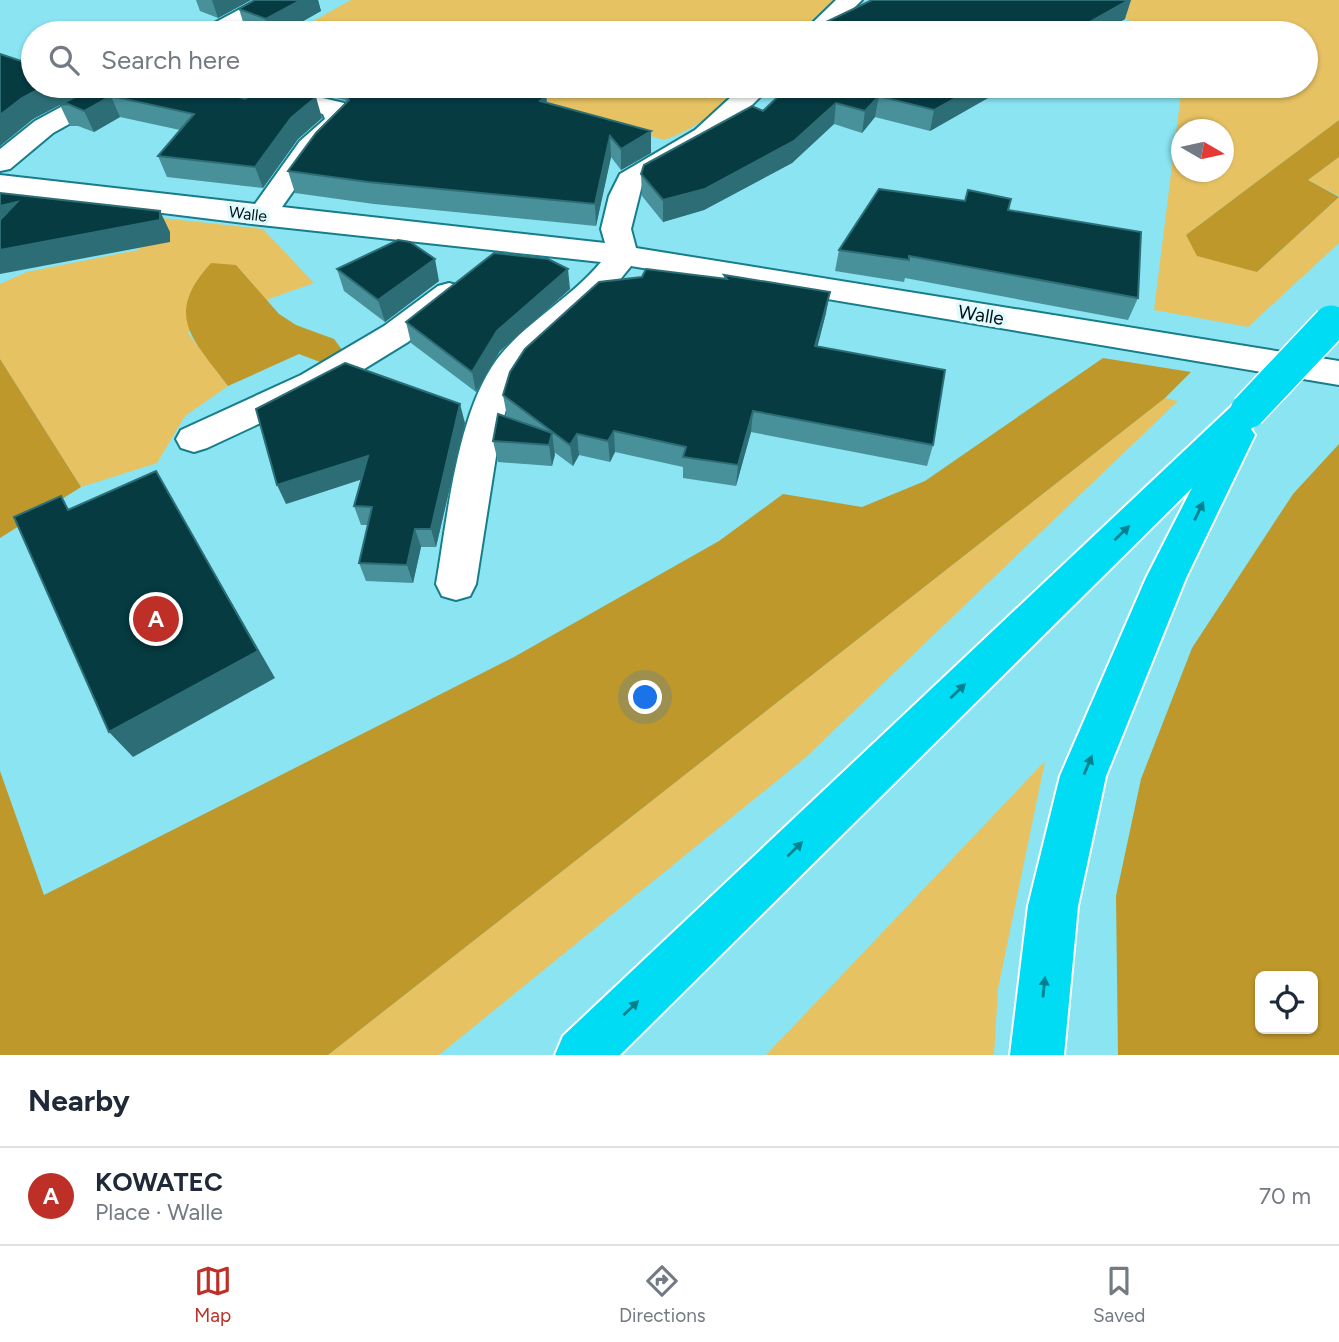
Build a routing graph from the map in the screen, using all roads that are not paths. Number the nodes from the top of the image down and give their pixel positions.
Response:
1 (274, 0) edge
2 (850, 0) edge
3 (236, 21) edge
4 (827, 21) edge
5 (97, 98) edge
6 (745, 98) edge
7 (314, 103) edge
8 (0, 163) edge
9 (0, 184) edge
10 (261, 216) junction
11 (623, 255) junction
12 (484, 260) junction
13 (1335, 319) edge
14 (1339, 373) edge
15 (1248, 411) junction
16 (194, 439) dead end
17 (456, 584) dead end
18 (582, 1055) edge
19 (1037, 1055) edge

1 - 3 street
2 - 4 street
5 - 8 street
6 - 11 street
7 - 10 street
9 - 10 street, Walle
10 - 12 street, Walle
11 - 12 street, Walle
11 - 14 street, Walle
11 - 17 street
12 - 16 street
13 - 15 highway, bridge
18 -> 15 highway
19 -> 15 highway

